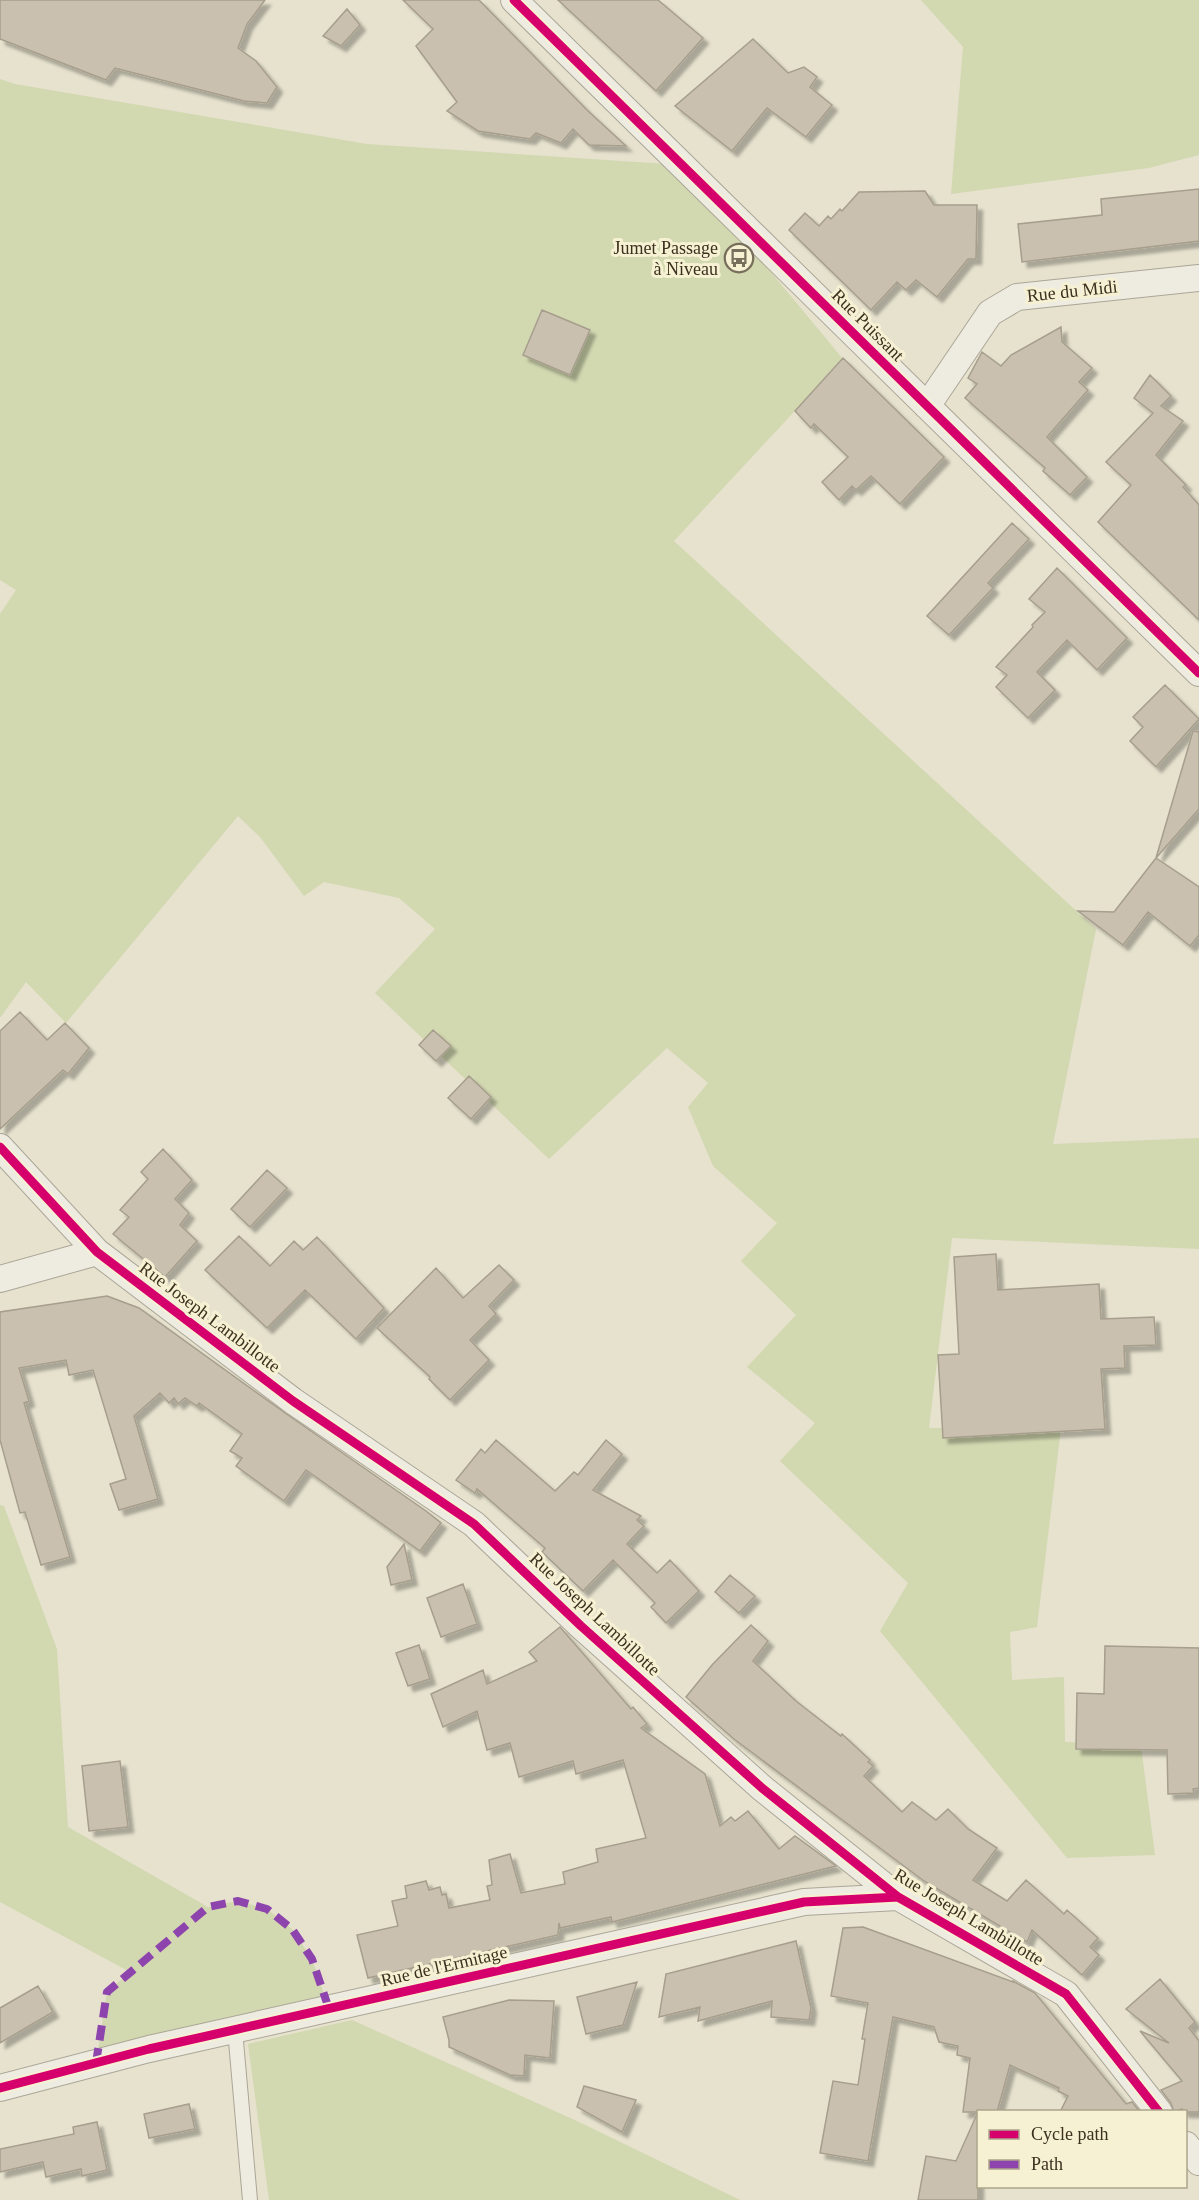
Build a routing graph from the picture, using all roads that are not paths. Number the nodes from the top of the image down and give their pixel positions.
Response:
1 (514, 0) edge
2 (1199, 278) edge
3 (927, 406) junction
4 (1199, 673) edge
5 (0, 1147) edge
6 (97, 1252) junction
7 (0, 1279) edge
8 (898, 1897) junction
9 (235, 2030) junction
10 (0, 2088) edge
11 (1157, 2110) edge
12 (1187, 2147) edge
13 (1199, 2162) edge
14 (250, 2200) edge

1 - 3 street, Rue Puissant
2 - 3 street, Rue du Midi
3 - 4 street, Rue Puissant
5 - 6 street, Rue Joseph Lambillotte
6 - 7 street
6 - 8 street, Rue Joseph Lambillotte
8 - 9 street, Rue de l'Ermitage
8 - 11 street, Rue Joseph Lambillotte
9 - 10 street, Rue de l'Ermitage
9 - 14 lane
12 - 13 street

